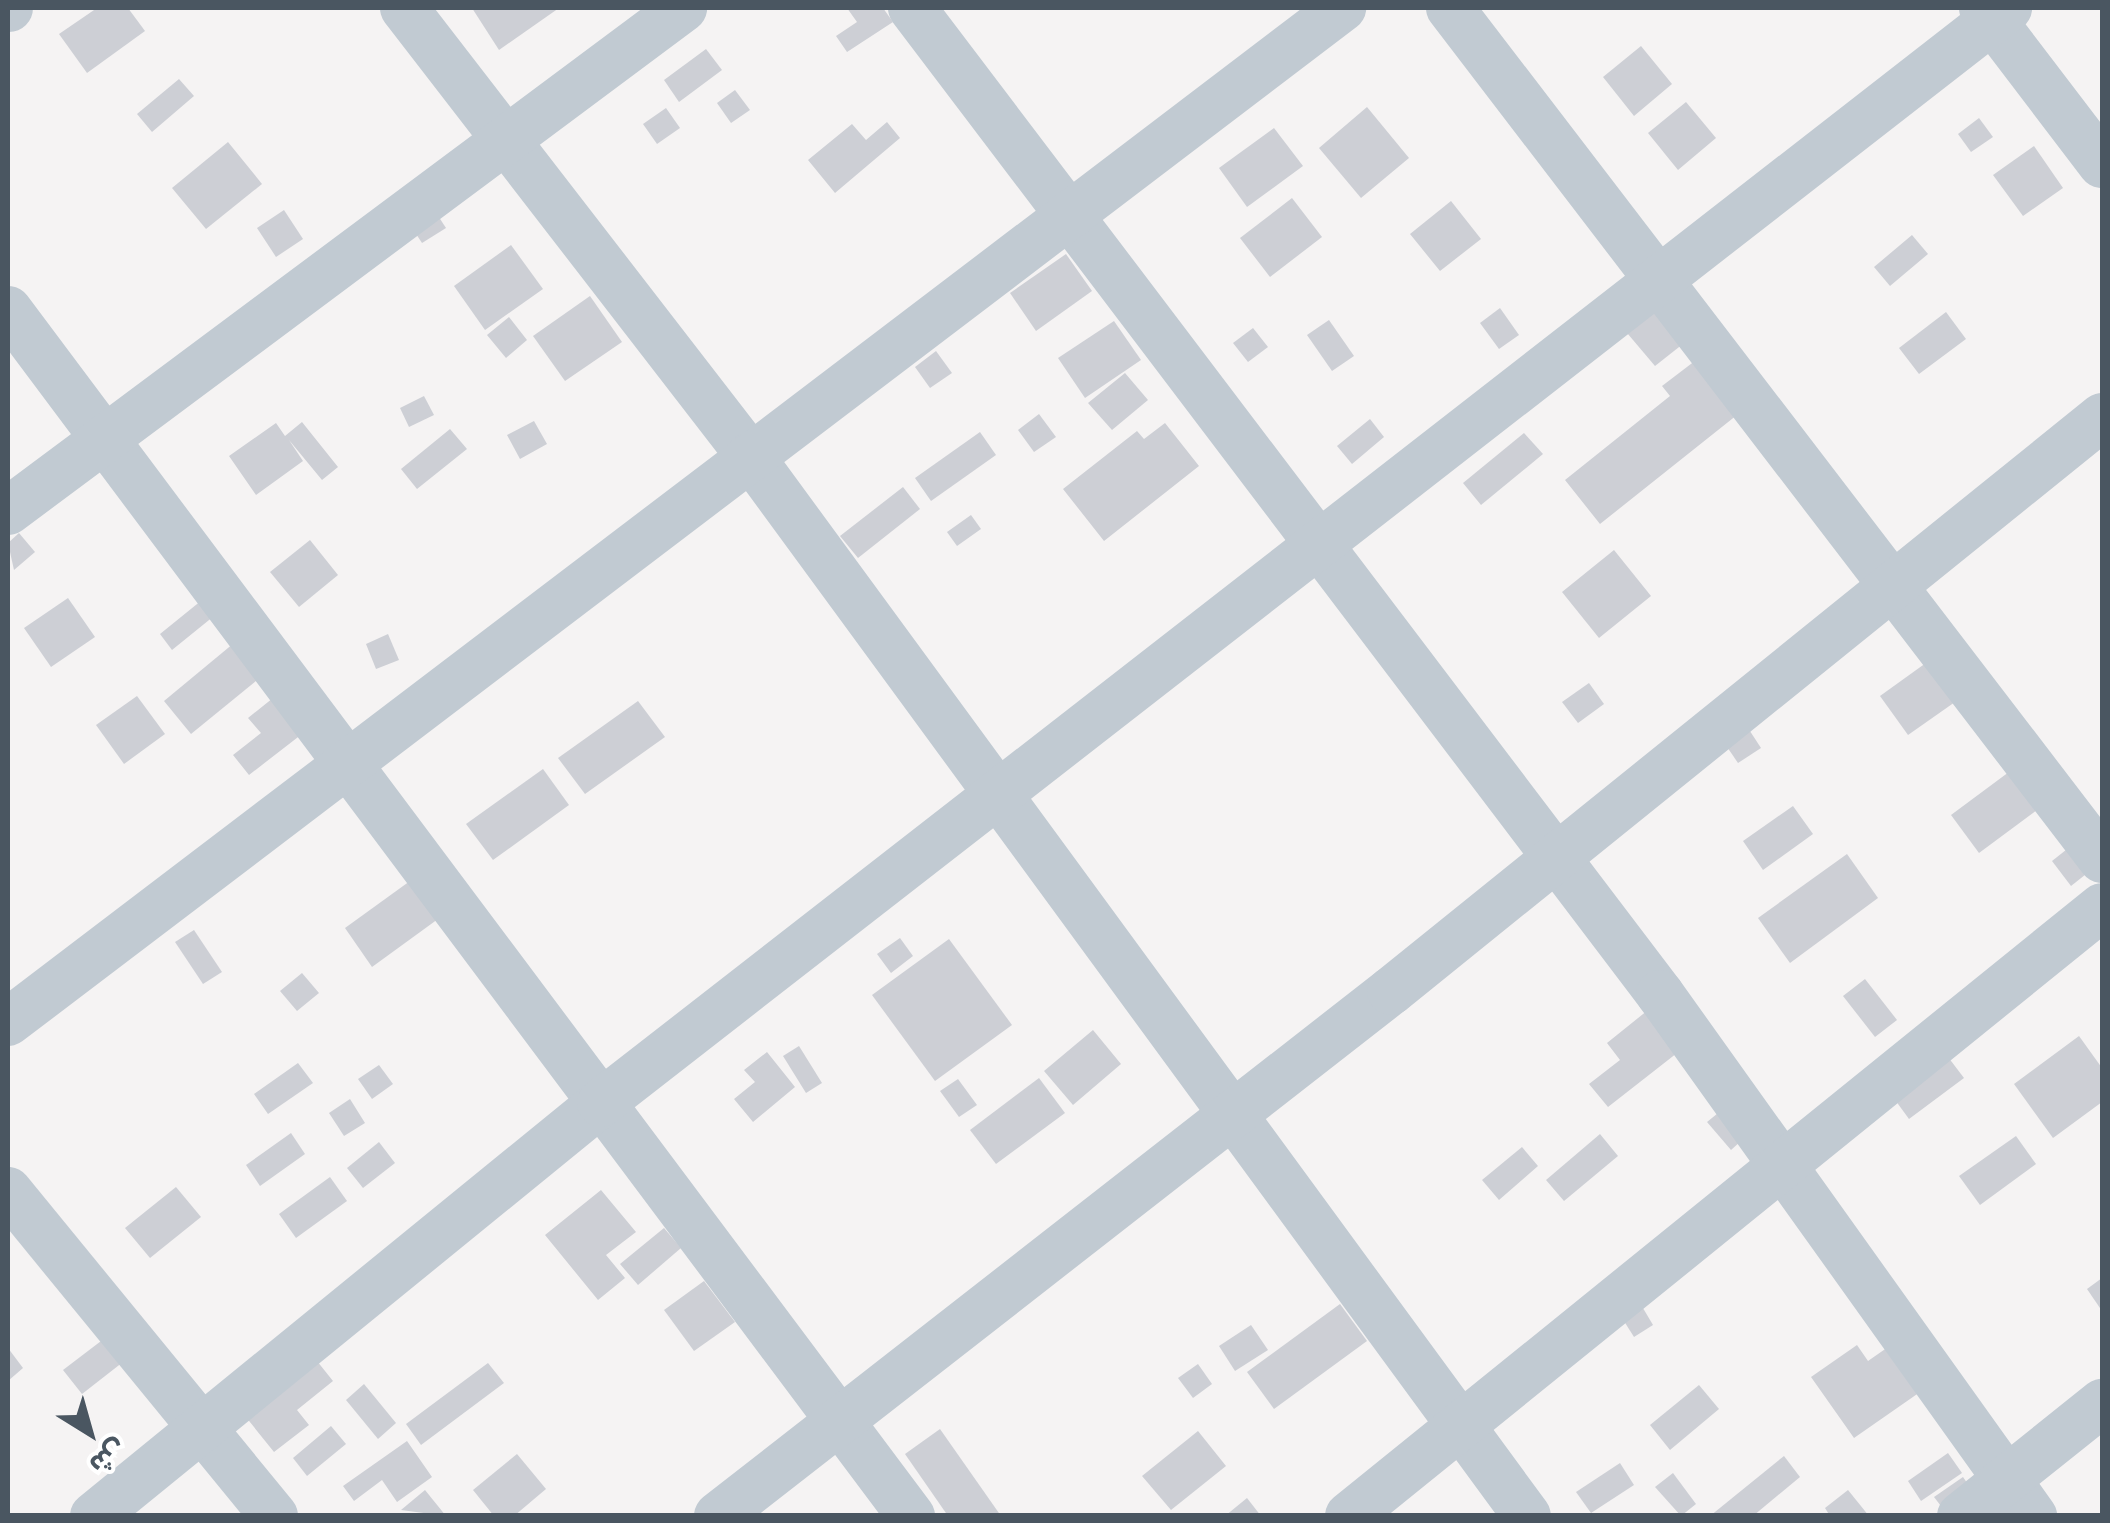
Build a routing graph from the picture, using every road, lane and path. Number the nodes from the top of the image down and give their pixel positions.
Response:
1 (404, 8) edge
2 (683, 8) edge
3 (912, 8) edge
4 (1342, 8) edge
5 (1450, 8) edge
6 (1995, 12) edge
7 (508, 140) junction
8 (2102, 164) edge
9 (1072, 214) junction
10 (1658, 283) junction
11 (8, 310) edge
12 (2102, 416) edge
13 (103, 434) junction
14 (750, 456) junction
15 (8, 511) edge
16 (1320, 547) junction
17 (1890, 586) junction
18 (348, 764) junction
19 (1001, 796) junction
20 (1559, 858) junction
21 (2102, 859) edge
22 (2102, 907) edge
23 (8, 1022) edge
24 (602, 1103) junction
25 (1230, 1114) junction
26 (1782, 1162) junction
27 (8, 1191) edge
28 (2102, 1403) edge
29 (843, 1421) junction
30 (1461, 1426) junction
31 (202, 1430) junction
32 (2018, 1498) edge
33 (94, 1516) edge
34 (274, 1516) edge
35 (718, 1516) edge
36 (911, 1516) edge
37 (1349, 1516) edge
38 (1527, 1516) edge
39 (1960, 1516) edge

1 - 7 street
2 - 7 street
3 - 9 street
4 - 9 street
5 - 10 street
6 - 8 street
6 - 10 street
7 - 13 street
7 - 14 street
9 - 14 street
9 - 16 street
10 - 16 street
10 - 17 street
11 - 13 street
12 - 17 street
13 - 15 street
13 - 18 street
14 - 18 street
14 - 19 street
16 - 19 street
16 - 20 street
17 - 20 street
17 - 21 street
18 - 23 street
18 - 24 street
19 - 24 street
19 - 25 street
20 - 25 street
20 - 26 street
22 - 26 street
24 - 29 street
24 - 31 street
25 - 29 street
25 - 30 street
26 - 30 street
26 - 32 street
27 - 31 street
28 - 32 street
29 - 35 street
29 - 36 street
30 - 37 street
30 - 38 street
31 - 33 street
31 - 34 street
32 - 39 street

